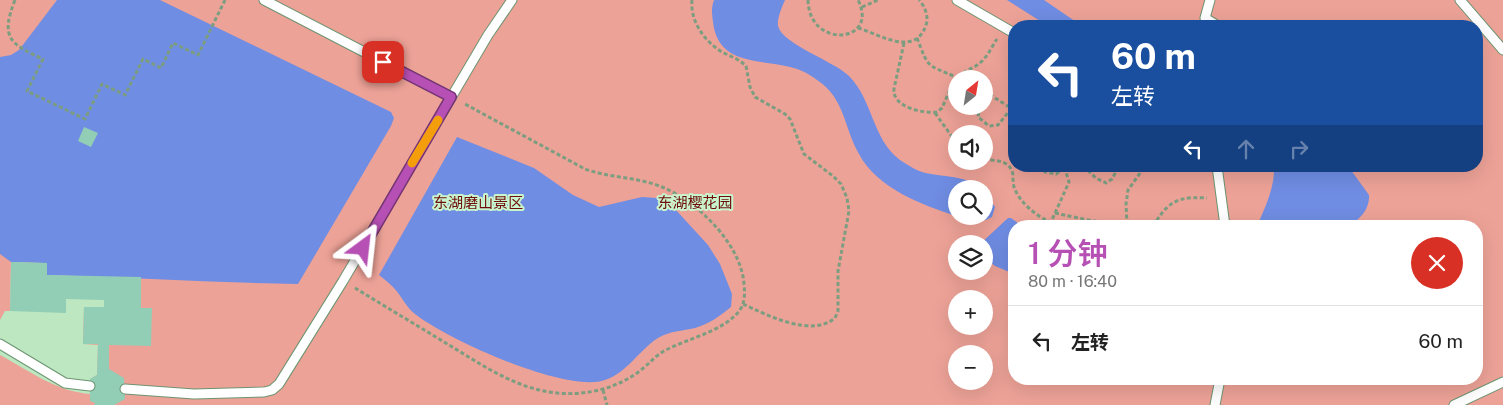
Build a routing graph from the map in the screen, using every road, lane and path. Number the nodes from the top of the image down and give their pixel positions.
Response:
1 (16, 0) edge
2 (225, 0) edge
3 (264, 0) edge
4 (512, 0) edge
5 (692, 0) edge
6 (808, 0) edge
7 (858, 0) edge
8 (878, 0) edge
9 (920, 0) edge
10 (957, 0) edge
11 (1210, 0) edge
12 (1460, 0) edge
13 (862, 7) junction
14 (1208, 20) edge
15 (1477, 20) edge
16 (1483, 27) edge
17 (858, 28) junction
18 (1004, 28) junction
19 (1008, 30) edge
20 (917, 38) junction
21 (904, 43) junction
22 (1503, 50) edge
23 (969, 70) edge
24 (948, 74) edge
25 (451, 97) junction
26 (948, 97) edge
27 (993, 97) edge
28 (1008, 107) edge
29 (935, 113) junction
30 (978, 115) edge
31 (1008, 115) edge
32 (948, 131) edge
33 (993, 160) edge
34 (1008, 165) edge
35 (1012, 172) edge
36 (1045, 172) edge
37 (1059, 172) edge
38 (1067, 172) edge
39 (1090, 172) edge
40 (1116, 172) edge
41 (1141, 172) edge
42 (1218, 172) edge
43 (1223, 200) junction
44 (1054, 213) junction
45 (1047, 220) edge
46 (1052, 220) edge
47 (1097, 220) edge
48 (1127, 220) edge
49 (1156, 220) edge
50 (1225, 220) edge
51 (343, 281) junction
52 (743, 304) junction
53 (0, 344) edge
54 (1503, 382) edge
55 (1219, 385) edge
56 (90, 386) dead end
57 (124, 389) dead end
58 (603, 390) junction
59 (607, 405) edge
60 (1215, 405) edge
61 (1454, 405) edge

1 - 2 path
3 - 25 lane
4 - 25 lane
5 - 52 path
6 - 17 path
7 - 13 path
8 - 13 path
9 - 20 path
10 - 18 lane
11 - 14 lane
12 - 15 lane
13 - 17 path
16 - 22 lane
17 - 21 path
18 - 19 lane
18 - 23 path
20 - 21 path
20 - 24 path
21 - 29 path
25 - 51 lane
25 - 52 path
26 - 29 path
27 - 28 path
29 - 32 path
30 - 31 path
33 - 34 path
35 - 45 path
36 - 37 path
38 - 44 path
39 - 40 path
41 - 48 path
42 - 43 lane
43 - 49 path
43 - 50 lane
44 - 46 path
44 - 47 path
51 - 57 lane
51 - 58 path
52 - 58 path
53 - 56 lane
54 - 61 lane
55 - 60 lane
58 - 59 path

